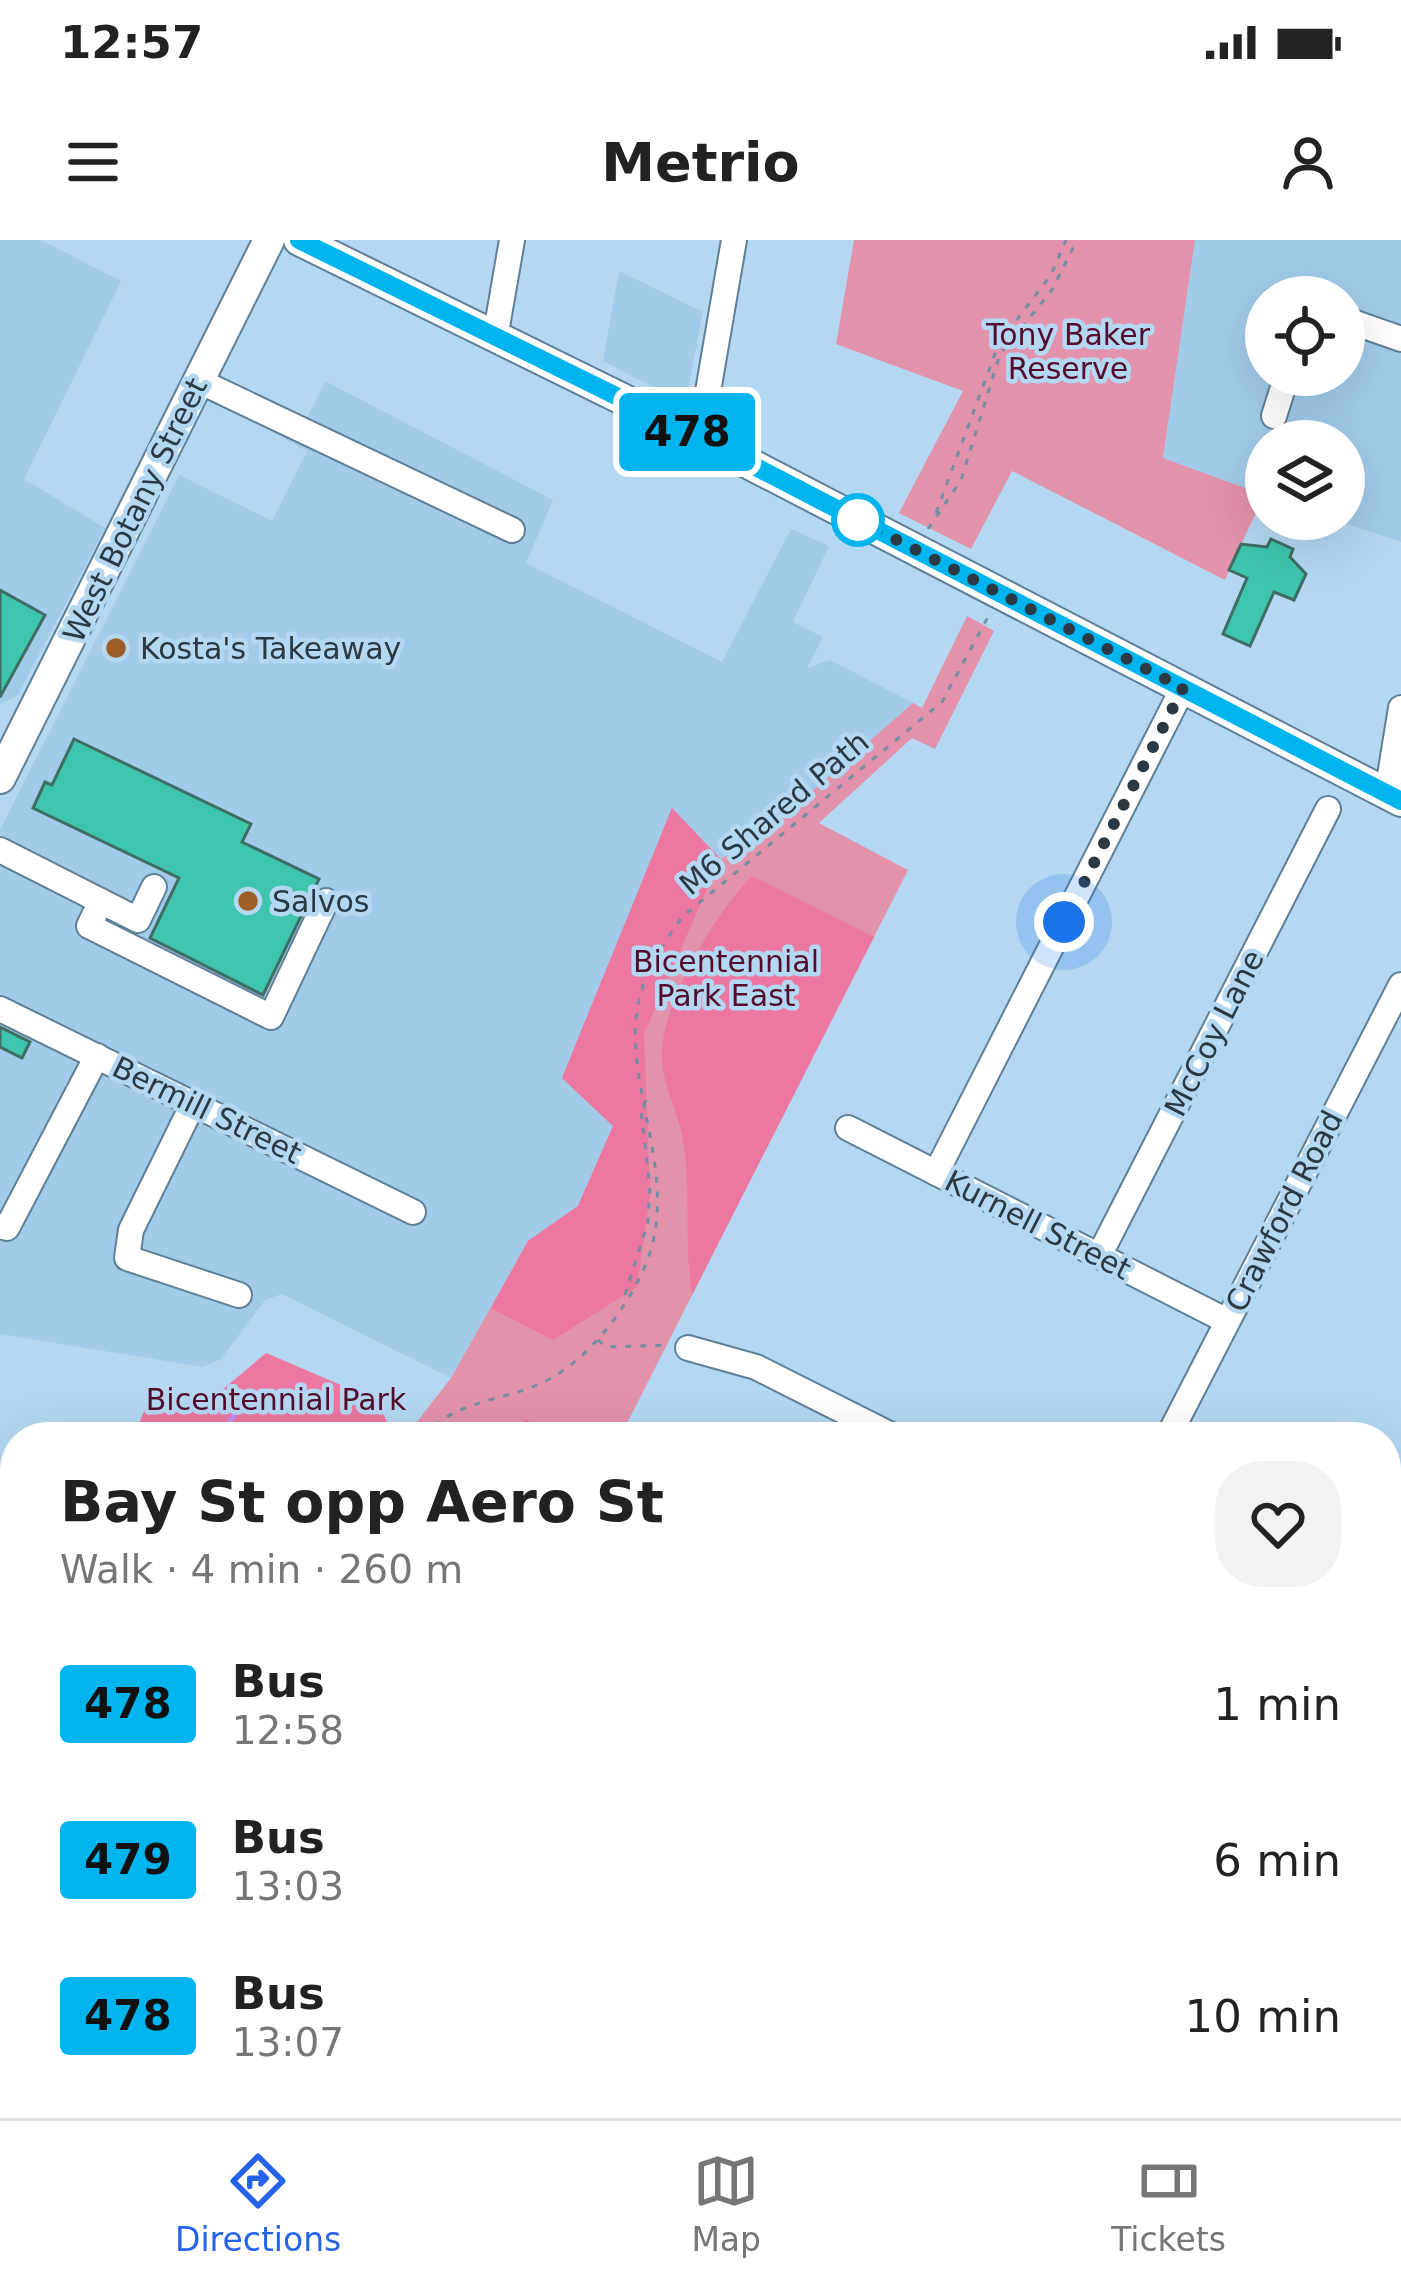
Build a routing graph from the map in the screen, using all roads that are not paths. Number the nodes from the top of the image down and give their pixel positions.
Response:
1 (268, 240) edge
2 (299, 240) edge
3 (512, 240) edge
4 (734, 240) edge
5 (1365, 326) edge
6 (496, 338) junction
7 (1401, 339) edge
8 (199, 382) junction
9 (1280, 396) edge
10 (1274, 416) dead end
11 (700, 438) junction
12 (512, 530) dead end
13 (1183, 688) junction
14 (1401, 707) edge
15 (9, 742) edge
16 (0, 778) edge
17 (1394, 798) edge
18 (1328, 809) dead end
19 (0, 850) edge
20 (154, 887) dead end
21 (101, 901) junction
22 (326, 901) dead end
23 (1401, 985) edge
24 (0, 1009) edge
25 (97, 1056) junction
26 (193, 1104) junction
27 (848, 1128) dead end
28 (935, 1173) junction
29 (413, 1212) dead end
30 (0, 1226) edge
31 (1099, 1256) junction
32 (239, 1294) dead end
33 (1227, 1322) junction
34 (688, 1348) road end
35 (865, 1422) edge
36 (1176, 1422) edge

1 - 8 main road, West Botany Street
2 - 6 main road
3 - 6 street
4 - 11 street
5 - 7 street
6 - 11 main road
8 - 12 street
8 - 15 main road, West Botany Street
9 - 10 street
11 - 13 main road
13 - 17 main road
13 - 28 street
14 - 17 street
15 - 16 main road, West Botany Street
18 - 31 street, McCoy Lane
19 - 21 street
20 - 21 street
21 - 22 street
23 - 33 street, Crawford Road
24 - 25 street, Bermill Street
25 - 26 street, Bermill Street
25 - 30 street
26 - 29 street, Bermill Street
26 - 32 street
27 - 28 street, Kurnell Street
28 - 31 street, Kurnell Street
31 - 33 street, Kurnell Street
33 - 36 street, Crawford Road
34 - 35 street

